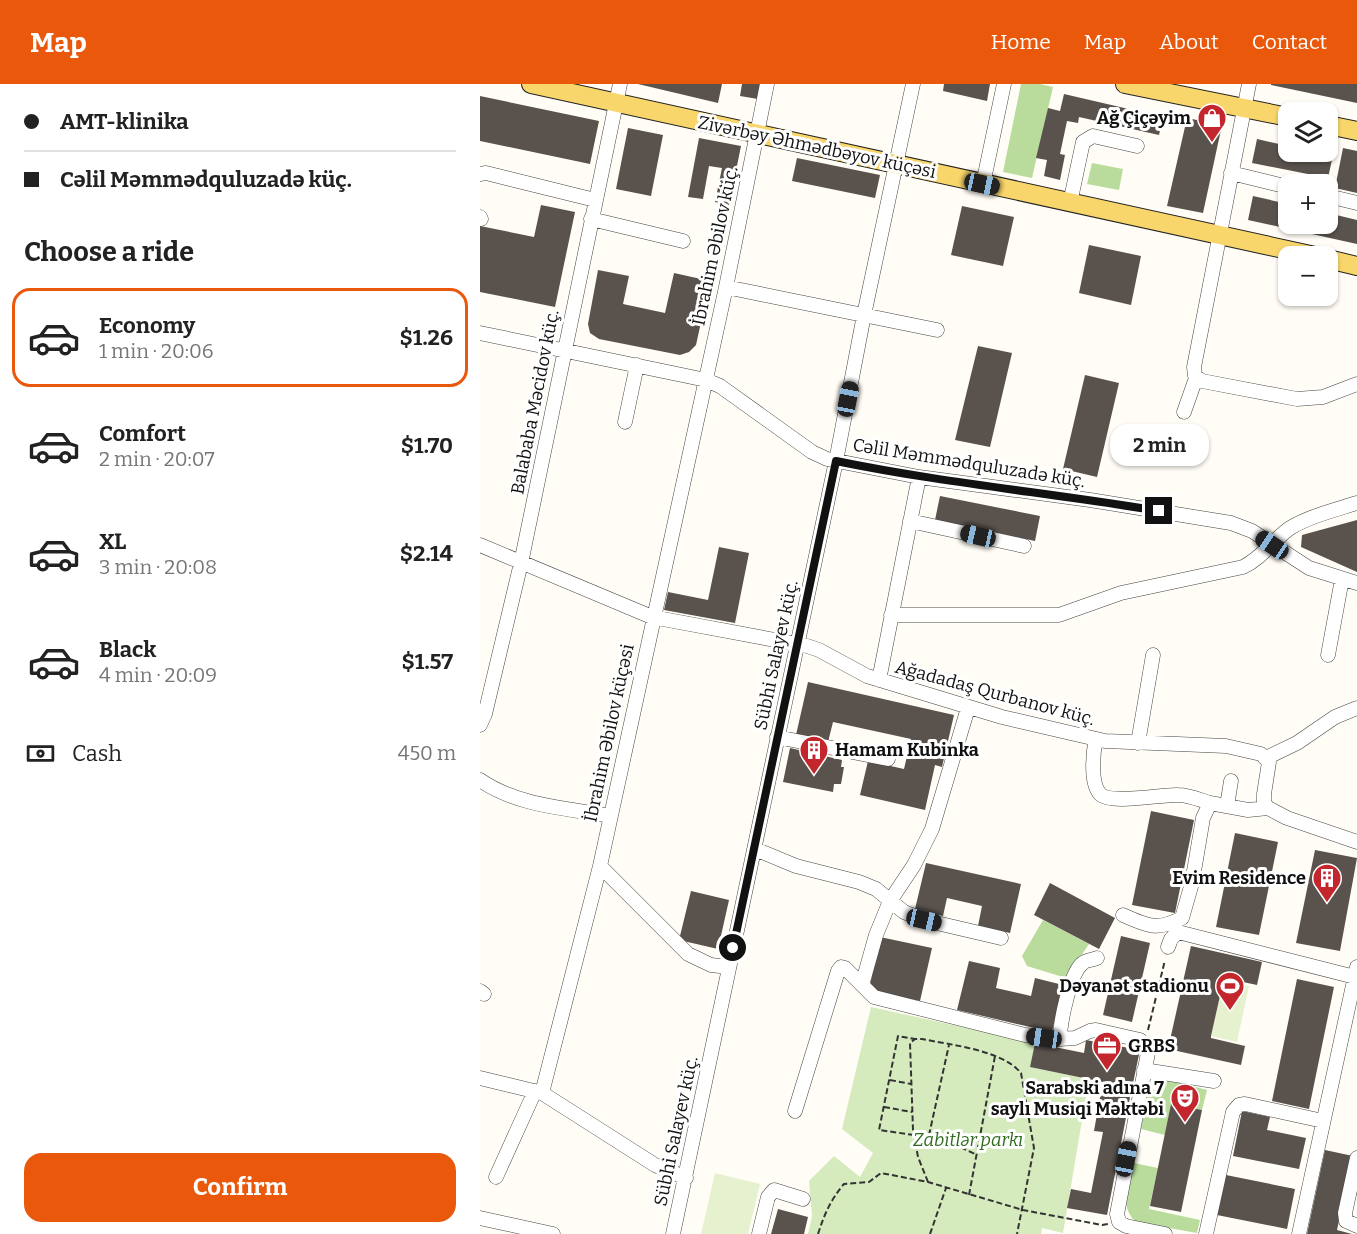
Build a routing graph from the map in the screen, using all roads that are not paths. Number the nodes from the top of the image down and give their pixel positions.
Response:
1 (531, 84) edge
2 (620, 84) edge
3 (767, 84) edge
4 (913, 84) edge
5 (1004, 84) edge
6 (1125, 84) edge
7 (1249, 84) edge
8 (616, 103) junction
9 (1244, 108) junction
10 (1278, 115) edge
11 (1338, 127) edge
12 (1357, 131) edge
13 (757, 134) junction
14 (1137, 146) dead end
15 (896, 164) junction
16 (1231, 173) junction
17 (480, 174) edge
18 (982, 184) junction
19 (1278, 185) edge
20 (1338, 198) edge
21 (595, 200) junction
22 (1070, 203) junction
23 (1357, 203) edge
24 (591, 219) junction
25 (1218, 235) junction
26 (683, 241) dead end
27 (1278, 248) edge
28 (1338, 261) edge
29 (1357, 266) edge
30 (726, 287) junction
31 (864, 315) junction
32 (937, 330) dead end
33 (480, 333) edge
34 (564, 351) junction
35 (637, 365) junction
36 (1196, 378) junction
37 (706, 380) junction
38 (1357, 384) edge
39 (1184, 412) dead end
40 (625, 422) dead end
41 (836, 461) junction
42 (919, 477) junction
43 (1357, 503) edge
44 (910, 521) junction
45 (480, 545) edge
46 (1272, 545) junction
47 (1024, 546) dead end
48 (521, 563) junction
49 (1342, 579) junction
50 (1357, 583) edge
51 (891, 615) junction
52 (652, 617) junction
53 (796, 644) junction
54 (1153, 655) dead end
55 (1328, 655) dead end
56 (879, 680) junction
57 (968, 708) junction
58 (1357, 708) edge
59 (480, 725) edge
60 (777, 737) junction
61 (1095, 739) junction
62 (1138, 743) junction
63 (1266, 758) junction
64 (888, 759) dead end
65 (480, 780) edge
66 (1231, 781) dead end
67 (1210, 803) junction
68 (1227, 806) junction
69 (1268, 808) junction
70 (610, 816) junction
71 (1357, 842) edge
72 (755, 849) junction
73 (600, 866) junction
74 (890, 901) junction
75 (1123, 915) dead end
76 (1001, 938) dead end
77 (1168, 946) road end
78 (1097, 958) dead end
79 (729, 967) junction
80 (1356, 972) edge
81 (862, 985) junction
82 (1060, 1039) junction
83 (1144, 1070) junction
84 (480, 1078) edge
85 (1214, 1081) dead end
86 (539, 1092) junction
87 (795, 1111) dead end
88 (1323, 1121) junction
89 (1357, 1158) edge
90 (496, 1177) dead end
91 (686, 1178) junction
92 (803, 1199) dead end
93 (480, 1218) edge
94 (1357, 1226) edge
95 (553, 1234) edge
96 (673, 1234) edge
97 (759, 1234) edge
98 (1165, 1234) edge
99 (1206, 1234) edge
100 (1299, 1234) edge

1 - 8 main road, Zivərbəy Əhmədbəyov küçəsi
2 - 8 street, Balababa Məcidov küç.
3 - 13 street, İbrahim Əbilov küç.
4 - 15 street, Sübhi Salayev küç.
5 - 18 street
6 - 9 main road
7 - 9 street
8 - 13 main road, Zivərbəy Əhmədbəyov küçəsi
8 - 21 street, Balababa Məcidov küç.
9 - 10 main road
9 - 16 street
11 - 12 main road
13 - 15 main road, Zivərbəy Əhmədbəyov küçəsi
13 - 30 street, İbrahim Əbilov küç.
14 - 22 street
15 - 18 main road, Zivərbəy Əhmədbəyov küçəsi
15 - 31 street, Sübhi Salayev küç.
16 - 19 street
16 - 25 street
17 - 21 street
18 - 22 main road, Zivərbəy Əhmədbəyov küçəsi
20 - 23 street
21 - 24 street, Balababa Məcidov küç.
22 - 25 main road, Zivərbəy Əhmədbəyov küçəsi
24 - 26 street
24 - 34 street, Balababa Məcidov küç.
25 - 27 main road, Zivərbəy Əhmədbəyov küçəsi
25 - 36 street
28 - 29 main road
30 - 31 street
30 - 37 street, İbrahim Əbilov küç.
31 - 32 street
31 - 41 street, Sübhi Salayev küç.
33 - 34 street, Cəlil Məmmədquluzadə küç.
34 - 35 street, Cəlil Məmmədquluzadə küç.
34 - 48 street, Balababa Məcidov küç.
35 - 37 street, Cəlil Məmmədquluzadə küç.
35 - 40 street
36 - 38 street
36 - 39 street
37 - 41 street, Cəlil Məmmədquluzadə küç.
37 - 52 street, İbrahim Əbilov küçəsi
41 - 42 street, Cəlil Məmmədquluzadə küç.
41 - 53 street, Sübhi Salayev küç.
42 - 44 street
42 - 46 street, Cəlil Məmmədquluzadə küç.
43 - 46 street
44 - 47 street
44 - 51 street
45 - 48 street, Ağadadaş Qurbanov küç.
46 - 49 street, Cəlil Məmmədquluzadə küç.
46 - 51 street
48 - 52 street, Ağadadaş Qurbanov küç.
48 - 59 street, Balababa Məcidov küç.
49 - 50 street, Cəlil Məmmədquluzadə küç.
49 - 55 street
51 - 56 street
52 - 53 street, Ağadadaş Qurbanov küç.
52 - 70 street, İbrahim Əbilov küçəsi
53 - 56 street, Ağadadaş Qurbanov küç.
53 - 60 street, Sübhi Salayev küç.
54 - 62 street
56 - 57 street, Ağadadaş Qurbanov küç.
57 - 61 street, Ağadadaş Qurbanov küç.
57 - 74 street
58 - 63 street
60 - 64 street
60 - 72 street, Sübhi Salayev küç.
61 - 62 street, Ağadadaş Qurbanov küç.
61 - 67 street
62 - 63 street, Ağadadaş Qurbanov küç.
63 - 69 street
65 - 70 street
66 - 68 street
67 - 68 street
67 - 75 street
68 - 69 street
69 - 71 street
70 - 73 street, İbrahim Əbilov küçəsi
72 - 74 street
72 - 79 street, Sübhi Salayev küç.
73 - 79 street
73 - 86 street, İbrahim Əbilov küçəsi
74 - 76 street
74 - 81 street
77 - 80 street
78 - 82 street
79 - 91 street, Sübhi Salayev küç.
80 - 88 street
81 - 82 street
81 - 87 street
82 - 83 street
83 - 85 street
83 - 98 street
84 - 86 street
86 - 90 street, İbrahim Əbilov küçəsi
86 - 91 street
88 - 99 street
88 - 100 street
89 - 94 street
91 - 96 street, Sübhi Salayev küç.
92 - 97 street
93 - 95 street

